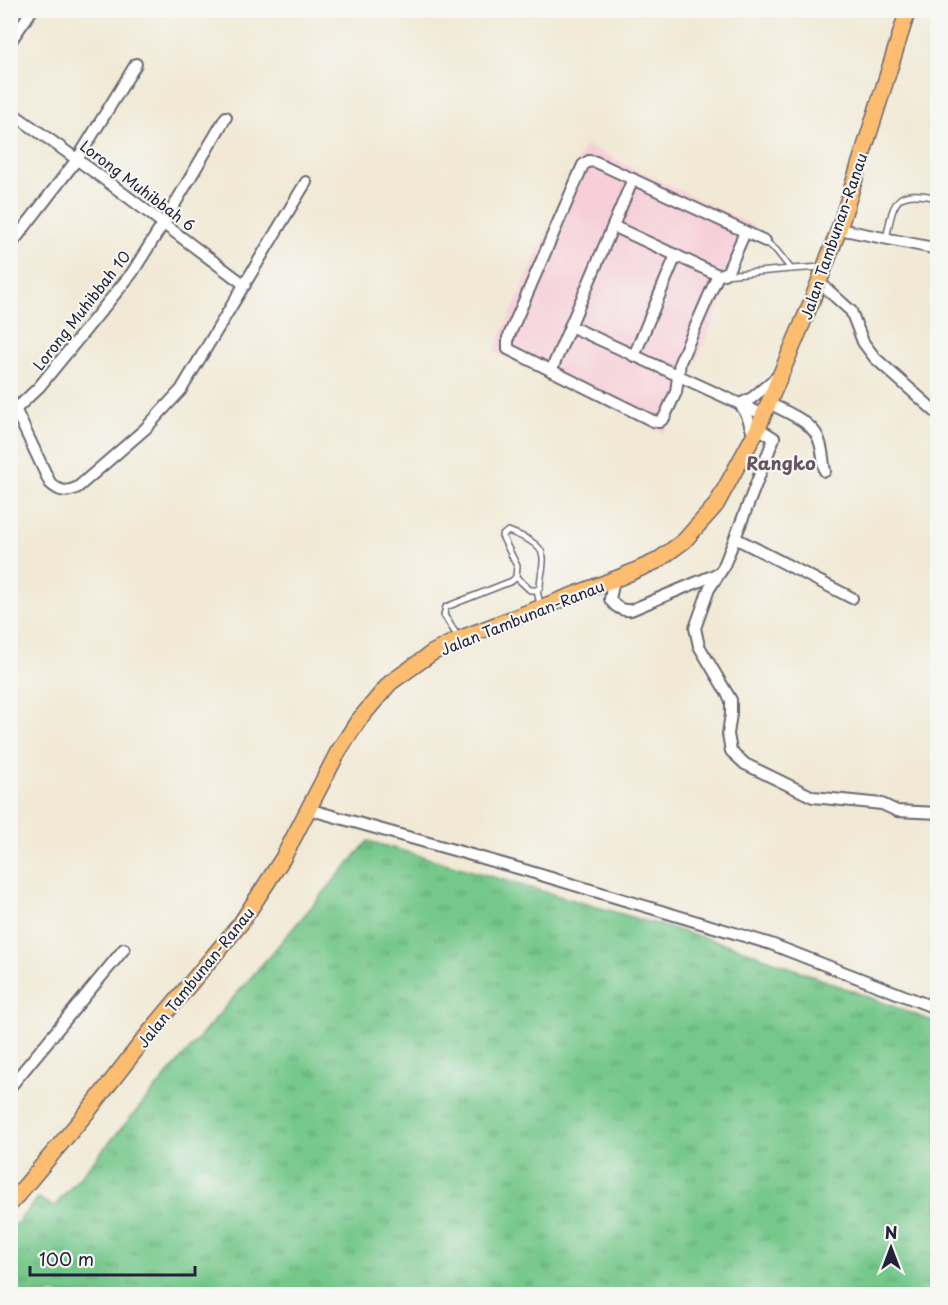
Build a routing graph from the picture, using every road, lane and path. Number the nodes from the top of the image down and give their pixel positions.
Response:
1 (32, 10) edge
2 (909, 10) edge
3 (10, 42) edge
4 (136, 64) dead end
5 (10, 112) edge
6 (226, 117) dead end
7 (78, 158) junction
8 (633, 179) junction
9 (306, 182) dead end
10 (938, 198) edge
11 (163, 224) junction
12 (613, 226) junction
13 (839, 229) junction
14 (745, 232) junction
15 (886, 239) junction
16 (765, 241) joint
17 (10, 246) edge
18 (937, 249) edge
19 (676, 255) junction
20 (825, 267) junction
21 (790, 269) junction
22 (718, 275) junction
23 (819, 282) junction
24 (245, 285) junction
25 (570, 326) junction
26 (634, 356) junction
27 (786, 366) junction
28 (551, 371) junction
29 (678, 376) junction
30 (10, 398) edge
31 (740, 405) junction
32 (16, 409) junction
33 (938, 414) edge
34 (761, 421) junction
35 (825, 471) dead end
36 (735, 538) junction
37 (720, 573) junction
38 (516, 577) junction
39 (614, 580) junction
40 (537, 590) junction
41 (852, 598) dead end
42 (540, 607) junction
43 (459, 639) junction
44 (308, 809) junction
45 (938, 813) edge
46 (123, 949) dead end
47 (938, 1009) edge
48 (10, 1087) edge
49 (10, 1204) edge

1 - 3 street
2 - 13 main road, Jalan Tambunan-Ranau
4 - 7 street
5 - 7 street, Lorong Muhibbah 6
6 - 11 street, Lorong Muhibbah 10
7 - 11 street, Lorong Muhibbah 6
7 - 17 street
8 - 12 street
8 - 14 street
8 - 28 street
9 - 24 street
10 - 15 lane
11 - 24 street, Lorong Muhibbah 6
11 - 32 street, Lorong Muhibbah 10
12 - 19 street
12 - 25 street
13 - 15 street
13 - 20 main road, Jalan Tambunan-Ranau
14 - 16 street
14 - 22 street
15 - 18 street
16 - 21 lane
19 - 22 street
19 - 26 street
20 - 21 lane
20 - 23 main road, Jalan Tambunan-Ranau
21 - 22 lane
22 - 29 street
23 - 27 main road, Jalan Tambunan-Ranau
23 - 33 street
24 - 32 street
25 - 26 street
25 - 28 street
26 - 29 street
27 - 31 street
27 - 34 main road, Jalan Tambunan-Ranau
28 - 29 street
29 - 31 street
30 - 32 street
31 - 34 street
31 - 34 street
34 - 35 street
34 - 36 street
34 - 39 main road, Jalan Tambunan-Ranau
36 - 37 street
36 - 41 street
37 - 39 street
37 - 45 street
38 - 40 lane
38 - 40 lane
38 - 43 lane
39 - 42 main road, Jalan Tambunan-Ranau
40 - 42 lane
42 - 43 main road, Jalan Tambunan-Ranau
43 - 44 main road, Jalan Tambunan-Ranau
44 - 47 street
44 - 49 main road, Jalan Tambunan-Ranau
46 - 48 street

